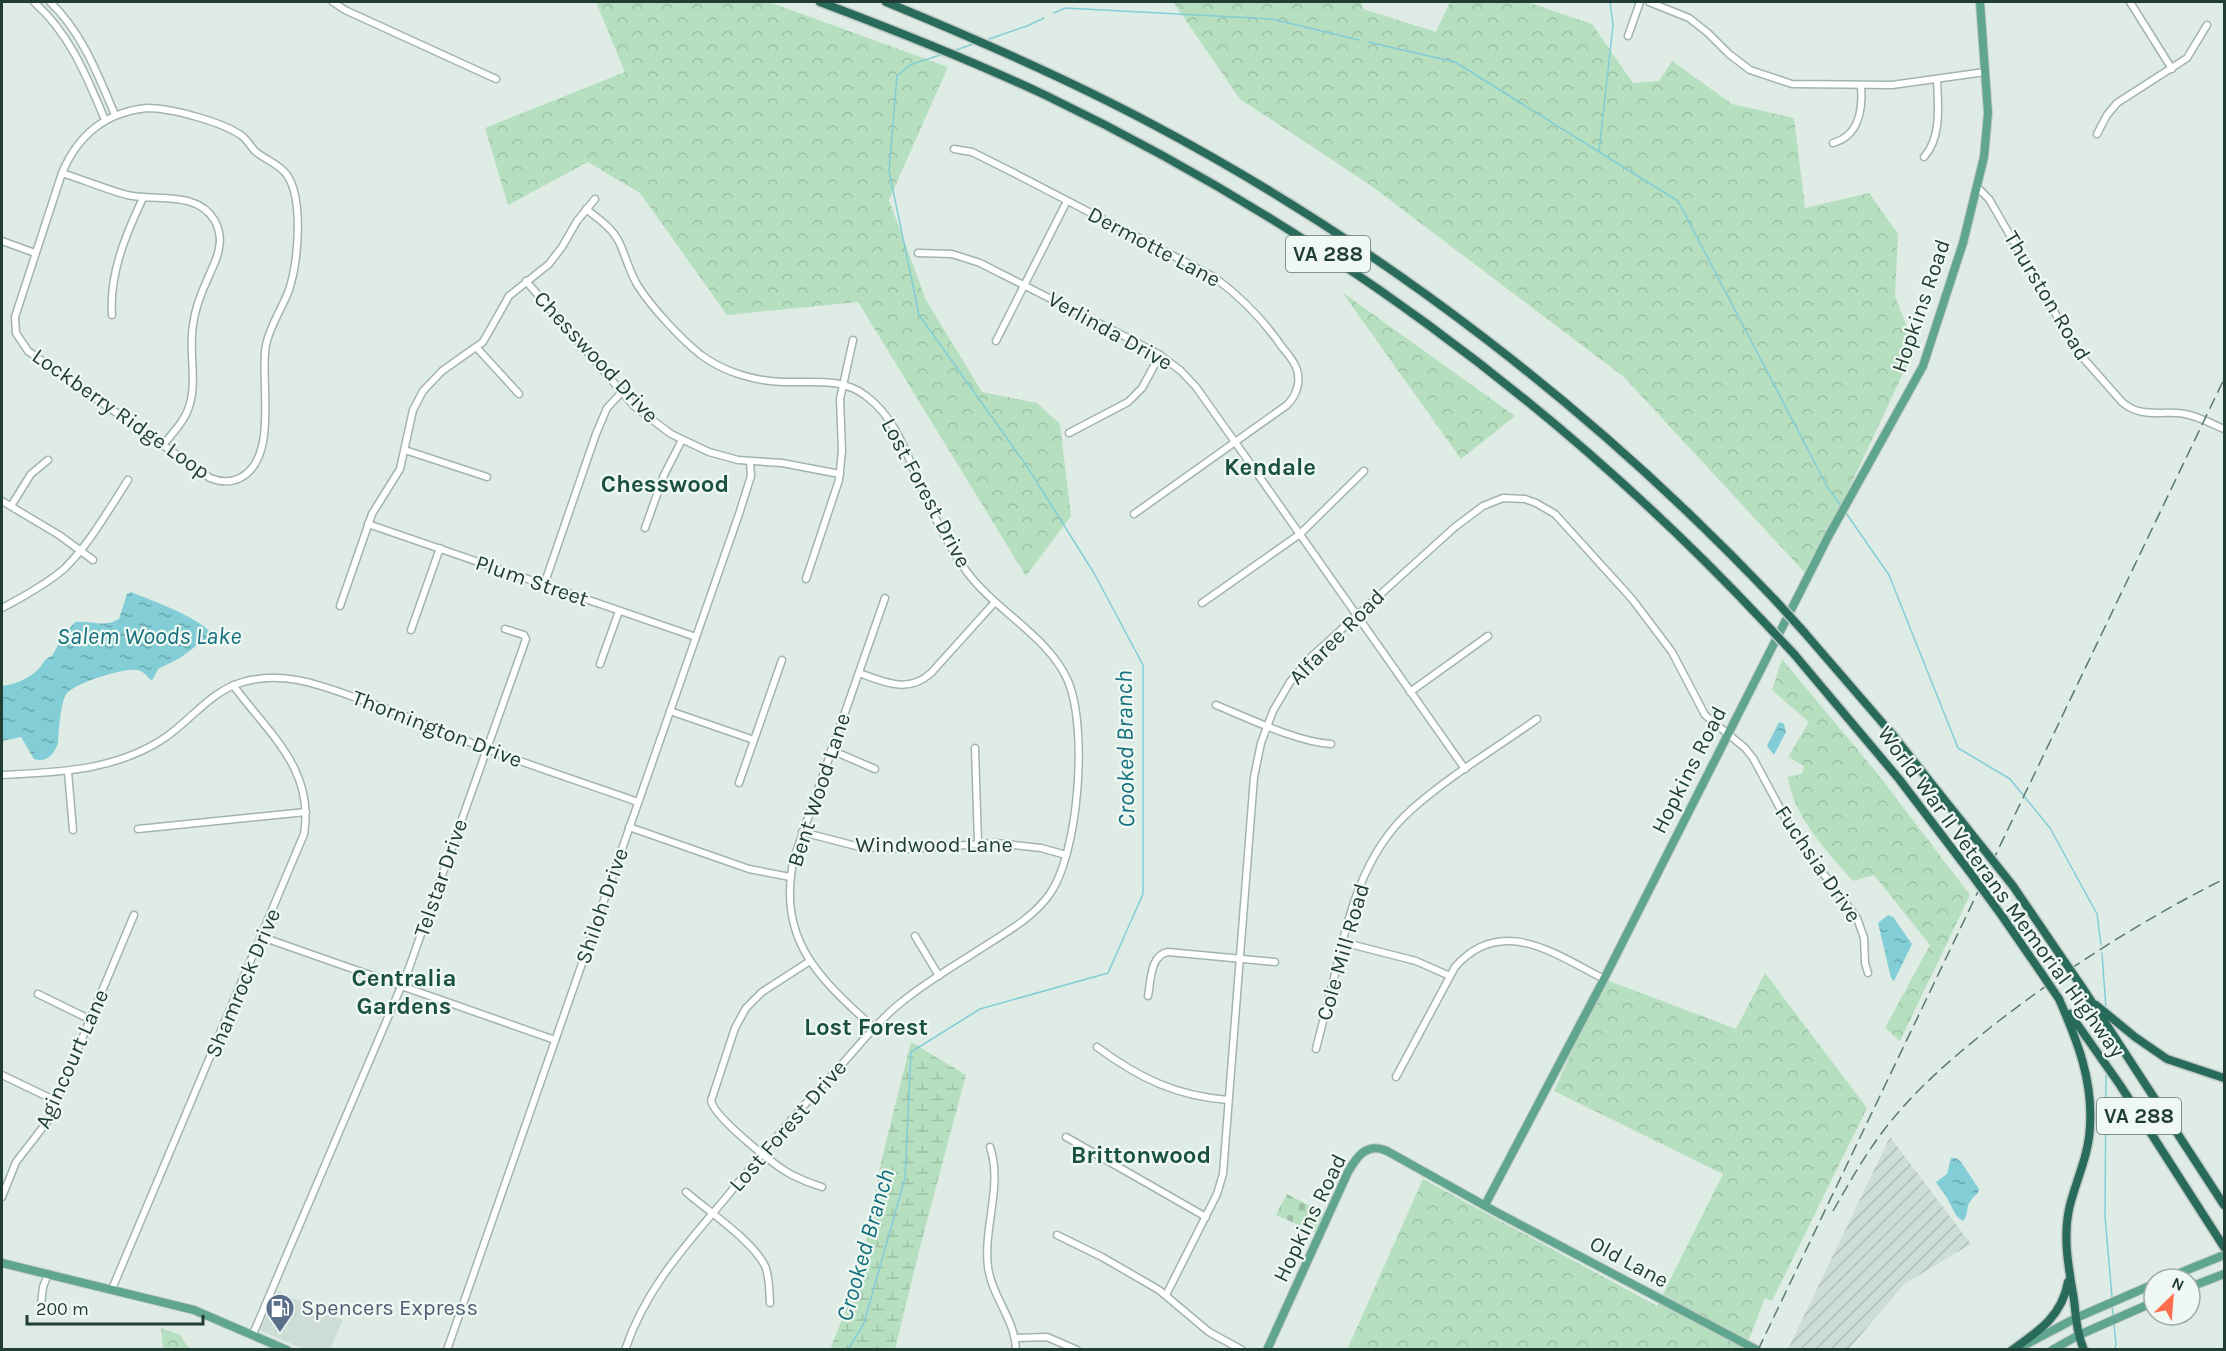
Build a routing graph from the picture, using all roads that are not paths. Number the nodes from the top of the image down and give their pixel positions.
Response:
1 (34, 2) edge
2 (50, 2) edge
3 (333, 2) edge
4 (820, 2) edge
5 (886, 2) edge
6 (1640, 2) edge
7 (1650, 2) edge
8 (1980, 2) edge
9 (2130, 2) edge
10 (2207, 25) dead end
11 (1629, 36) dead end
12 (80, 39) junction
13 (71, 44) junction
14 (2172, 69) junction
15 (1985, 72) junction
16 (496, 79) dead end
17 (1937, 79) junction
18 (1861, 86) junction
19 (115, 115) junction
20 (105, 120) junction
21 (2097, 134) dead end
22 (1833, 143) dead end
23 (954, 149) dead end
24 (1924, 157) dead end
25 (62, 173) junction
26 (1977, 187) junction
27 (143, 198) junction
28 (596, 199) dead end
29 (1067, 201) junction
30 (586, 209) junction
31 (2, 241) edge
32 (35, 253) junction
33 (918, 253) dead end
34 (526, 281) junction
35 (1024, 285) junction
36 (112, 315) dead end
37 (853, 340) dead end
38 (996, 341) dead end
39 (477, 348) junction
40 (1160, 356) junction
41 (842, 384) junction
42 (622, 392) junction
43 (519, 394) dead end
44 (2224, 429) edge
45 (1069, 433) dead end
46 (682, 440) junction
47 (1235, 442) junction
48 (163, 445) junction
49 (405, 450) junction
50 (48, 460) dead end
51 (750, 462) junction
52 (1364, 471) dead end
53 (840, 474) junction
54 (487, 477) dead end
55 (129, 480) dead end
56 (2, 501) edge
57 (11, 506) junction
58 (1134, 513) dead end
59 (368, 524) junction
60 (645, 528) dead end
61 (1300, 534) junction
62 (440, 548) junction
63 (81, 550) junction
64 (93, 560) dead end
65 (806, 579) dead end
66 (544, 585) junction
67 (885, 598) dead end
68 (995, 602) junction
69 (1202, 603) dead end
70 (340, 606) dead end
71 (2, 608) edge
72 (619, 611) junction
73 (1356, 615) junction
74 (505, 628) dead end
75 (411, 630) dead end
76 (1488, 636) dead end
77 (696, 637) junction
78 (782, 660) dead end
79 (600, 664) dead end
80 (859, 673) junction
81 (233, 685) junction
82 (1410, 692) junction
83 (1216, 705) dead end
84 (670, 711) junction
85 (1537, 719) dead end
86 (1267, 725) junction
87 (1727, 734) junction
88 (754, 740) junction
89 (1331, 744) dead end
90 (975, 748) dead end
91 (486, 749) junction
92 (831, 750) junction
93 (875, 769) dead end
94 (1465, 769) junction
95 (68, 772) junction
96 (2, 775) edge
97 (739, 783) dead end
98 (638, 802) junction
99 (306, 812) junction
100 (629, 826) junction
101 (138, 829) dead end
102 (72, 830) dead end
103 (802, 832) junction
104 (978, 843) junction
105 (1066, 855) junction
106 (790, 877) junction
107 (134, 915) dead end
108 (915, 936) dead end
109 (262, 937) junction
110 (1342, 942) junction
111 (1240, 960) junction
112 (810, 961) junction
113 (1275, 962) dead end
114 (1868, 973) dead end
115 (939, 976) junction
116 (1450, 976) junction
117 (1604, 979) junction
118 (401, 987) junction
119 (38, 994) dead end
120 (1148, 996) dead end
121 (2059, 999) junction
122 (2089, 999) junction
123 (91, 1020) junction
124 (875, 1029) junction
125 (555, 1041) junction
126 (1098, 1047) dead end
127 (1316, 1049) dead end
128 (2, 1075) edge
129 (1396, 1077) dead end
130 (2224, 1078) edge
131 (1228, 1100) junction
132 (56, 1101) junction
133 (1066, 1137) dead end
134 (990, 1148) dead end
135 (762, 1153) junction
136 (822, 1187) dead end
137 (686, 1192) dead end
138 (2, 1197) edge
139 (1485, 1205) junction
140 (2224, 1205) edge
141 (711, 1214) junction
142 (1206, 1217) junction
143 (1057, 1235) dead end
144 (2224, 1247) edge
145 (2224, 1255) edge
146 (2, 1263) edge
147 (2194, 1267) edge
148 (2069, 1273) junction
149 (48, 1274) junction
150 (2224, 1274) edge
151 (2202, 1282) edge
152 (112, 1289) junction
153 (2142, 1289) edge
154 (1166, 1295) junction
155 (770, 1303) dead end
156 (2142, 1307) edge
157 (40, 1312) dead end
158 (2076, 1318) junction
159 (253, 1334) junction
160 (2079, 1335) junction
161 (1015, 1338) junction
162 (287, 1350) edge
163 (447, 1350) edge
164 (625, 1350) edge
165 (1016, 1350) edge
166 (1077, 1350) edge
167 (1242, 1350) edge
168 (1267, 1350) edge
169 (1757, 1350) edge
170 (2012, 1350) edge
171 (2017, 1350) edge
172 (2052, 1350) edge
173 (2084, 1350) edge

1 - 13 street
2 - 12 street
3 - 16 street
4 - 121 highway, World War II Veterans Memorial Highway / VA 288, bridge
5 - 122 highway, World War II Veterans Memorial Highway / VA 288, bridge
6 - 11 street
7 - 18 street
8 - 15 main road, Hopkins Road
9 - 14 street
10 - 14 street
12 - 13 street
12 - 19 street
13 - 20 street
14 - 21 street
15 - 17 street
15 - 26 main road, Hopkins Road
17 - 18 street
17 - 24 street
18 - 22 street
19 - 20 street, Lockberry Ridge Loop
19 - 48 street, Lockberry Ridge Loop
20 - 25 street, Lockberry Ridge Loop
23 - 29 street, Dermotte Lane
25 - 27 street
25 - 32 street, Lockberry Ridge Loop
26 - 44 street, Thurston Road
26 - 87 main road, Hopkins Road
27 - 36 street
27 - 48 street
28 - 30 street
29 - 35 street
29 - 47 street, Dermotte Lane
30 - 34 street
30 - 41 street, Lost Forest Drive
31 - 32 street
32 - 48 street, Lockberry Ridge Loop
33 - 35 street, Verlinda Drive
34 - 39 street
34 - 42 street, Chesswood Drive
35 - 38 street
35 - 40 street, Verlinda Drive
37 - 41 street
39 - 43 street
39 - 49 street
40 - 45 street
40 - 47 street, Verlinda Drive
41 - 53 street
41 - 68 street, Lost Forest Drive
42 - 46 street, Chesswood Drive
42 - 66 street
46 - 51 street, Chesswood Drive
46 - 60 street
47 - 58 street, Dermotte Lane
47 - 61 street, Verlinda Drive
49 - 54 street
49 - 59 street
50 - 57 street
51 - 53 street, Chesswood Drive
51 - 77 street, Shiloh Drive
52 - 61 street
53 - 65 street
55 - 63 street
56 - 57 street
57 - 63 street
59 - 62 street, Plum Street
59 - 70 street
61 - 69 street
61 - 73 street, Verlinda Drive
62 - 66 street, Plum Street
62 - 75 street
63 - 64 street
63 - 71 street
66 - 72 street, Plum Street
67 - 80 street, Bent Wood Lane
68 - 80 street
68 - 105 street, Lost Forest Drive
72 - 77 street, Plum Street
72 - 79 street
73 - 82 street, Verlinda Drive
73 - 86 street, Alfaree Road
73 - 87 street, Alfaree Road
74 - 91 street, Telstar Drive
76 - 82 street
77 - 84 street, Shiloh Drive
78 - 88 street
80 - 92 street, Bent Wood Lane
81 - 91 street, Thornington Drive
81 - 95 street
81 - 99 street, Shamrock Drive
82 - 94 street, Verlinda Drive
83 - 86 street
84 - 88 street
84 - 98 street, Shiloh Drive
85 - 94 street, Cole Mill Road
86 - 89 street
86 - 111 street, Alfaree Road
87 - 114 street, Fuchsia Drive
87 - 117 main road, Hopkins Road
88 - 97 street
90 - 104 street
91 - 98 street, Thornington Drive
91 - 118 street, Telstar Drive
92 - 93 street
92 - 103 street, Bent Wood Lane
94 - 110 street, Cole Mill Road
95 - 96 street
95 - 102 street
98 - 100 street, Shiloh Drive
99 - 101 street
99 - 109 street, Shamrock Drive
100 - 106 street
100 - 125 street, Shiloh Drive
103 - 104 street, Windwood Lane
103 - 106 street, Bent Wood Lane
104 - 105 street, Windwood Lane
105 - 115 street, Lost Forest Drive
106 - 112 street, Bent Wood Lane
107 - 123 street, Agincourt Lane
108 - 115 street
109 - 118 street
109 - 152 street, Shamrock Drive
110 - 116 street
110 - 127 street, Cole Mill Road
111 - 113 street
111 - 120 street
111 - 131 street, Alfaree Road
112 - 124 street, Bent Wood Lane
112 - 135 street
115 - 124 street, Lost Forest Drive
116 - 117 street
116 - 129 street
117 - 139 main road, Hopkins Road
118 - 125 street
118 - 159 street, Telstar Drive
119 - 123 street
121 - 144 highway, World War II Veterans Memorial Highway / VA 288
121 - 148 highway
122 - 130 highway
122 - 140 highway, World War II Veterans Memorial Highway / VA 288
123 - 132 street, Agincourt Lane
124 - 135 street, Lost Forest Drive
125 - 163 street, Shiloh Drive
126 - 131 street
128 - 132 street
131 - 142 street, Alfaree Road
132 - 138 street, Agincourt Lane
133 - 142 street
134 - 161 street
135 - 136 street
135 - 141 street, Lost Forest Drive
137 - 141 street
139 - 168 main road, Hopkins Road
139 - 169 main road, Old Lane
141 - 155 street
141 - 164 street, Lost Forest Drive
142 - 154 street, Alfaree Road
143 - 154 street
145 - 147 main road
146 - 149 main road
148 - 158 highway
148 - 170 highway
149 - 152 main road
149 - 157 street
150 - 151 main road
152 - 159 main road
153 - 158 main road
154 - 167 street
156 - 160 main road
158 - 160 highway
158 - 171 main road
159 - 162 main road
160 - 172 main road
160 - 173 highway
161 - 165 street
161 - 166 street

